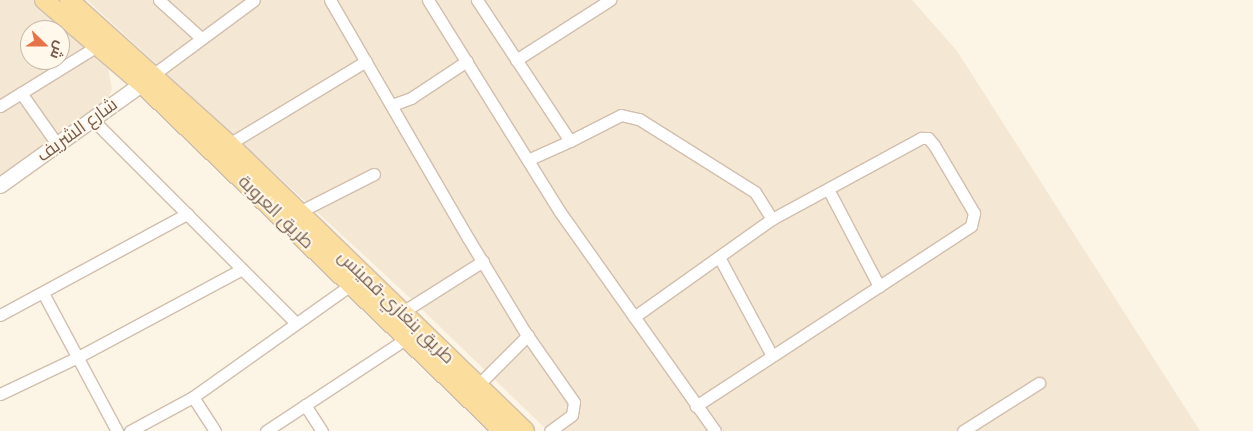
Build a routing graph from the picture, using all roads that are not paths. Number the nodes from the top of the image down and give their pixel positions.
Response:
1 (44, 0) edge
2 (69, 0) edge
3 (158, 0) edge
4 (254, 0) edge
5 (330, 0) edge
6 (428, 0) edge
7 (477, 0) edge
8 (610, 0) edge
9 (202, 38) junction
10 (97, 46) junction
11 (516, 60) junction
12 (366, 61) junction
13 (467, 61) junction
14 (148, 79) junction
15 (22, 93) junction
16 (392, 105) junction
17 (0, 106) edge
18 (92, 119) junction
19 (570, 141) junction
20 (58, 144) junction
21 (229, 144) junction
22 (530, 159) junction
23 (374, 174) dead end
24 (0, 185) edge
25 (828, 189) junction
26 (299, 212) junction
27 (187, 214) junction
28 (772, 219) junction
29 (719, 257) junction
30 (483, 261) junction
31 (242, 268) junction
32 (352, 284) junction
33 (878, 286) junction
34 (43, 293) junction
35 (401, 313) junction
36 (0, 315) edge
37 (634, 317) junction
38 (296, 323) junction
39 (528, 335) junction
40 (407, 338) junction
41 (772, 356) junction
42 (78, 357) junction
43 (1039, 383) dead end
44 (477, 386) junction
45 (0, 394) edge
46 (193, 397) junction
47 (305, 405) junction
48 (696, 406) junction
49 (709, 429) edge
50 (117, 431) edge
51 (130, 431) edge
52 (215, 431) edge
53 (266, 431) edge
54 (322, 431) edge
55 (503, 431) edge
56 (525, 431) edge
57 (550, 431) edge
58 (963, 431) edge

1 - 10 main road, طريق العروبة
2 - 14 main road, طريق بنغازي-قمينس
3 - 9 street
4 - 9 street
5 - 12 street
6 - 13 street
7 - 11 street
8 - 11 street
9 - 14 street
10 - 14 main road, طريق العروبة
10 - 15 street
11 - 19 street
12 - 16 street
12 - 21 street
13 - 16 street
13 - 22 street
14 - 18 main road, شارع الشريف
14 - 21 main road, طريق بنغازي-قمينس
14 - 32 main road, طريق العروبة
15 - 17 street
15 - 20 street
16 - 30 street
18 - 20 main road, شارع الشريف
18 - 27 street
19 - 22 street
19 - 28 street
20 - 24 main road, شارع الشريف
21 - 26 main road, طريق بنغازي-قمينس
22 - 37 street
23 - 26 street
25 - 28 street
25 - 33 street
25 - 33 street
26 - 35 main road, طريق بنغازي-قمينس
27 - 31 street
27 - 34 street
28 - 29 street
29 - 37 street
29 - 41 street
30 - 35 street
30 - 39 street
31 - 38 street
31 - 42 street
32 - 38 street
32 - 40 main road, طريق العروبة
33 - 41 street
34 - 36 street
34 - 42 street
35 - 44 main road, طريق بنغازي-قمينس
37 - 48 street
38 - 46 street
39 - 44 street
39 - 57 street
40 - 47 street
40 - 55 main road, طريق العروبة
41 - 48 street
42 - 45 street
42 - 50 street
43 - 58 street
44 - 56 main road, طريق بنغازي-قمينس
46 - 51 street
46 - 52 street
47 - 53 street
47 - 54 street
48 - 49 street

